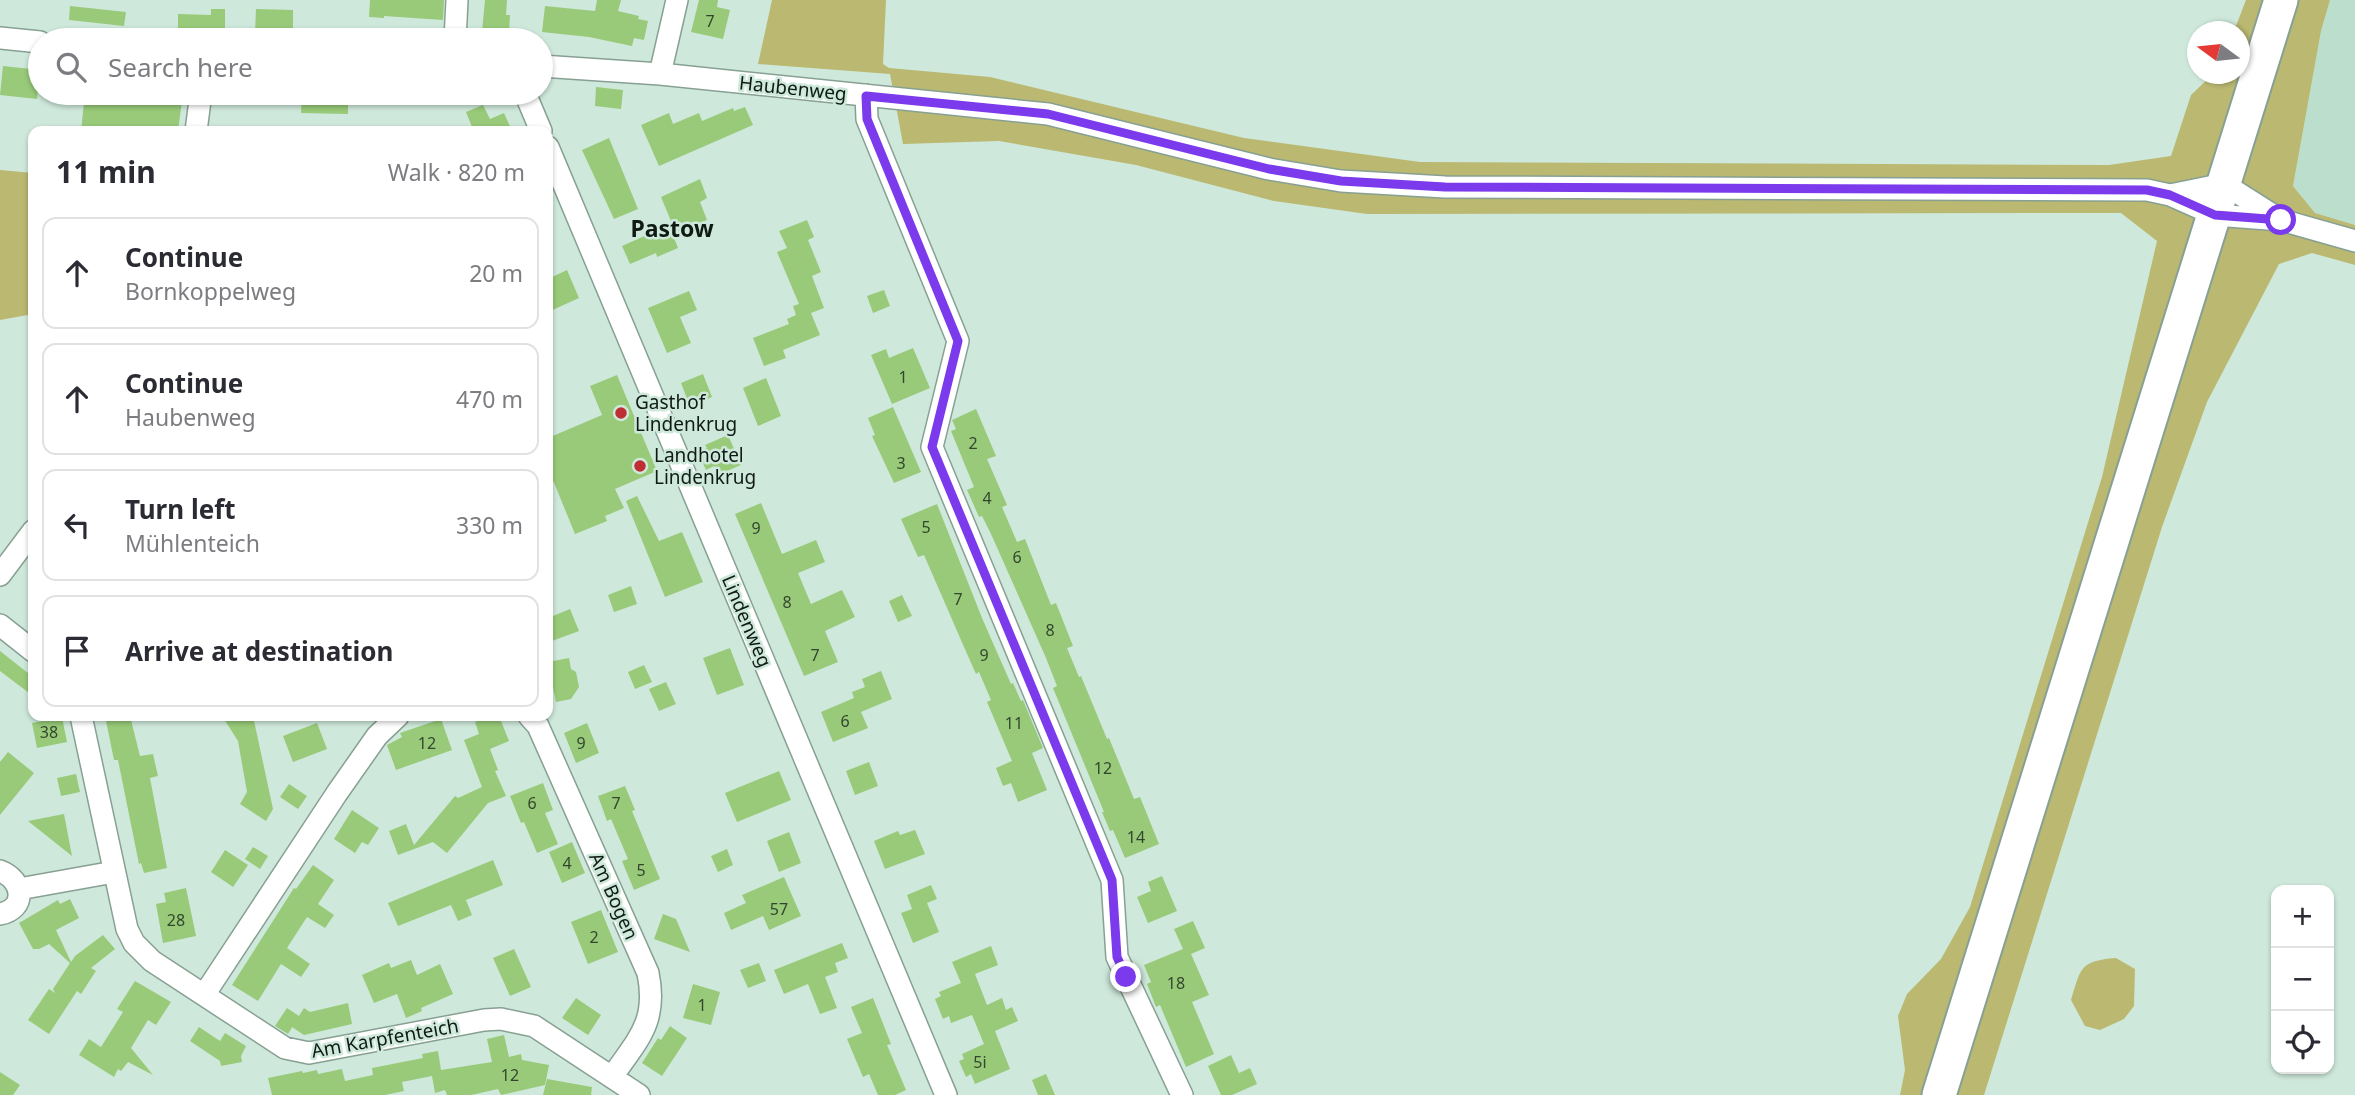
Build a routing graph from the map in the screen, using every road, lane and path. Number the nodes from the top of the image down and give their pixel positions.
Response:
1 (457, 0) edge
2 (677, 0) edge
3 (2281, 0) edge
4 (456, 28) edge
5 (0, 37) edge
6 (28, 40) edge
7 (553, 66) edge
8 (660, 74) junction
9 (866, 96) junction
10 (199, 105) edge
11 (530, 105) edge
12 (197, 126) edge
13 (539, 126) edge
14 (553, 159) edge
15 (2170, 195) junction
16 (2219, 200) junction
17 (2281, 220) junction
18 (2355, 241) edge
19 (28, 538) edge
20 (0, 575) edge
21 (0, 625) edge
22 (28, 647) edge
23 (82, 721) edge
24 (393, 721) edge
25 (534, 721) edge
26 (0, 871) edge
27 (114, 872) junction
28 (19, 889) junction
29 (0, 914) edge
30 (204, 995) junction
31 (612, 1077) junction
32 (639, 1095) edge
33 (946, 1095) edge
34 (1182, 1095) edge
35 (1939, 1095) edge

1 - 4 street
2 - 8 street
3 - 16 main road
5 - 6 street
7 - 8 street, Haubenweg
8 - 9 street, Haubenweg
9 - 15 street, Haubenweg
9 - 34 street
10 - 12 street
11 - 13 street
14 - 33 street, Lindenweg
15 - 16 street, Haubenweg
15 - 16 street, Haubenweg
16 - 17 street
16 - 17 street
16 - 35 main road
17 - 18 street
19 - 20 street
21 - 22 street
23 - 27 street, Am Karpfenteich
24 - 30 street
25 - 31 street, Am Bogen
26 - 28 street
27 - 28 street
27 - 30 street, Am Karpfenteich
28 - 29 street
30 - 31 street, Am Karpfenteich
31 - 32 street, Am Karpfenteich

